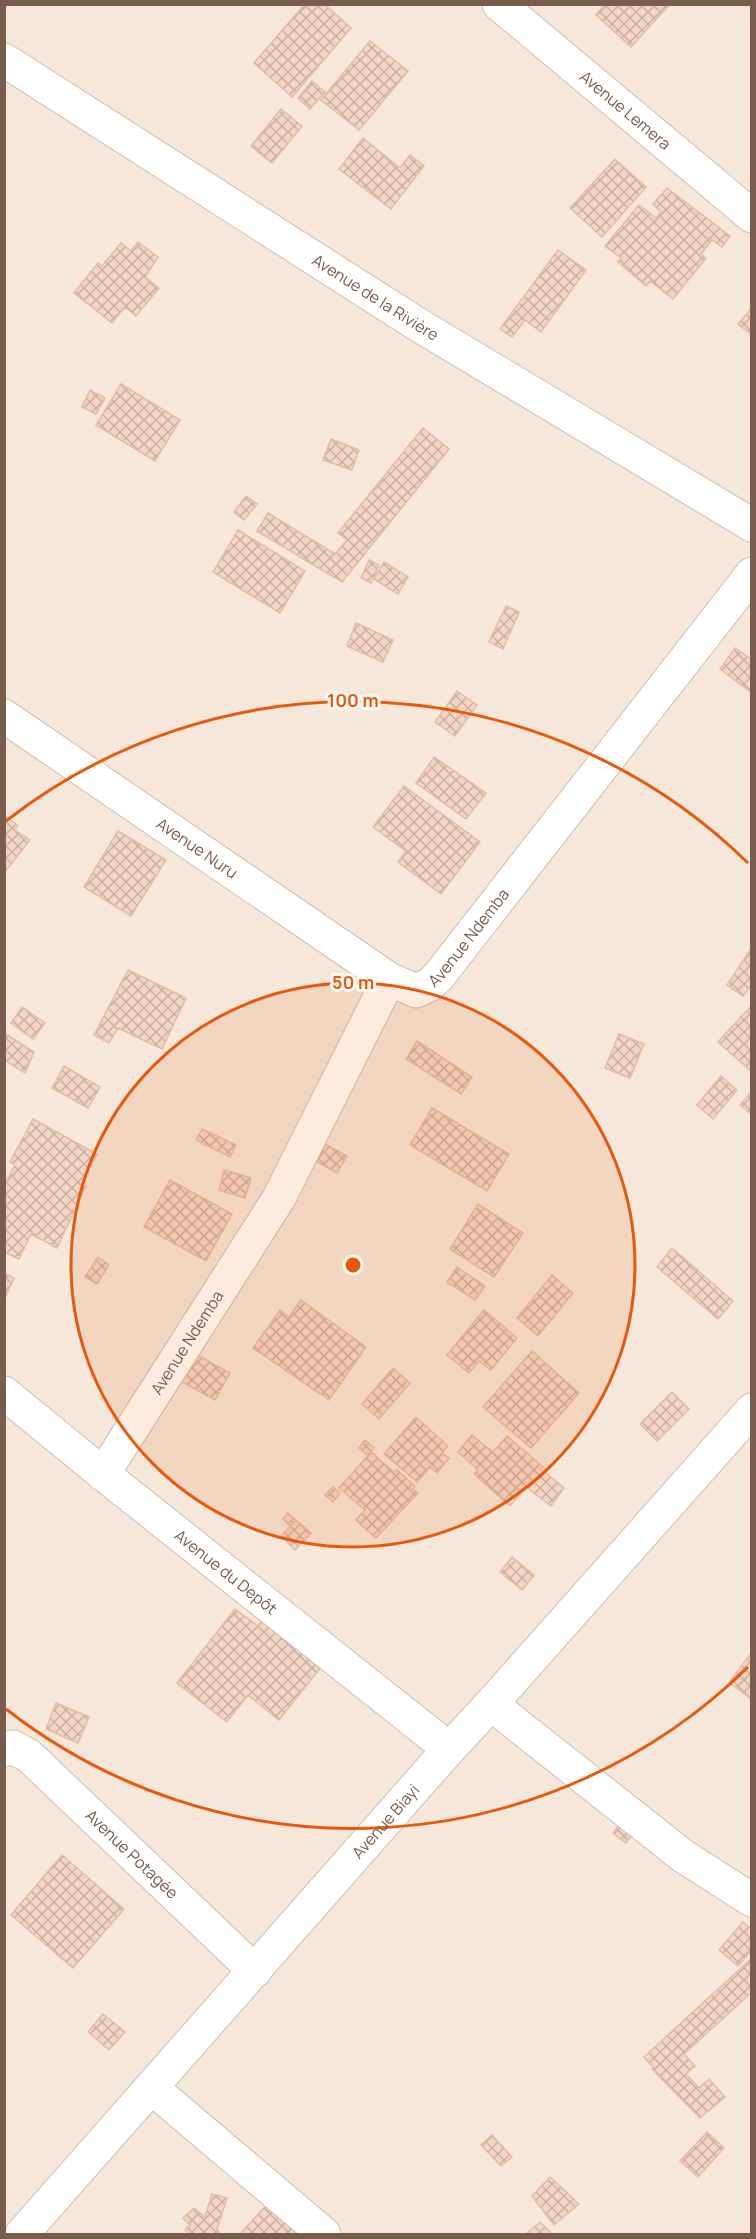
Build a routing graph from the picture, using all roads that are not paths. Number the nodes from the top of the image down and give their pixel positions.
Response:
1 (499, 4) edge
2 (4, 60) edge
3 (752, 216) edge
4 (752, 525) edge
5 (752, 574) edge
6 (4, 716) edge
7 (389, 979) junction
8 (4, 1393) edge
9 (752, 1410) edge
10 (103, 1474) junction
11 (491, 1704) junction
12 (449, 1749) junction
13 (4, 1750) edge
14 (752, 1899) edge
15 (255, 1971) junction
16 (152, 2088) junction
17 (22, 2235) edge
18 (324, 2235) edge

1 - 3 street, Avenue Lemera
2 - 4 street, Avenue de la Rivière
5 - 7 street, Avenue Ndemba
6 - 7 street, Avenue Nuru
7 - 10 street, Avenue Ndemba
8 - 10 street, Avenue du Depôt
9 - 11 street, Avenue Biayi
10 - 12 street, Avenue du Depôt
11 - 12 street, Avenue Biayi
11 - 14 street
12 - 15 street, Avenue Biayi
13 - 15 street, Avenue Potagée
15 - 16 street, Avenue Biayi
16 - 17 street, Avenue Biayi
16 - 18 street

